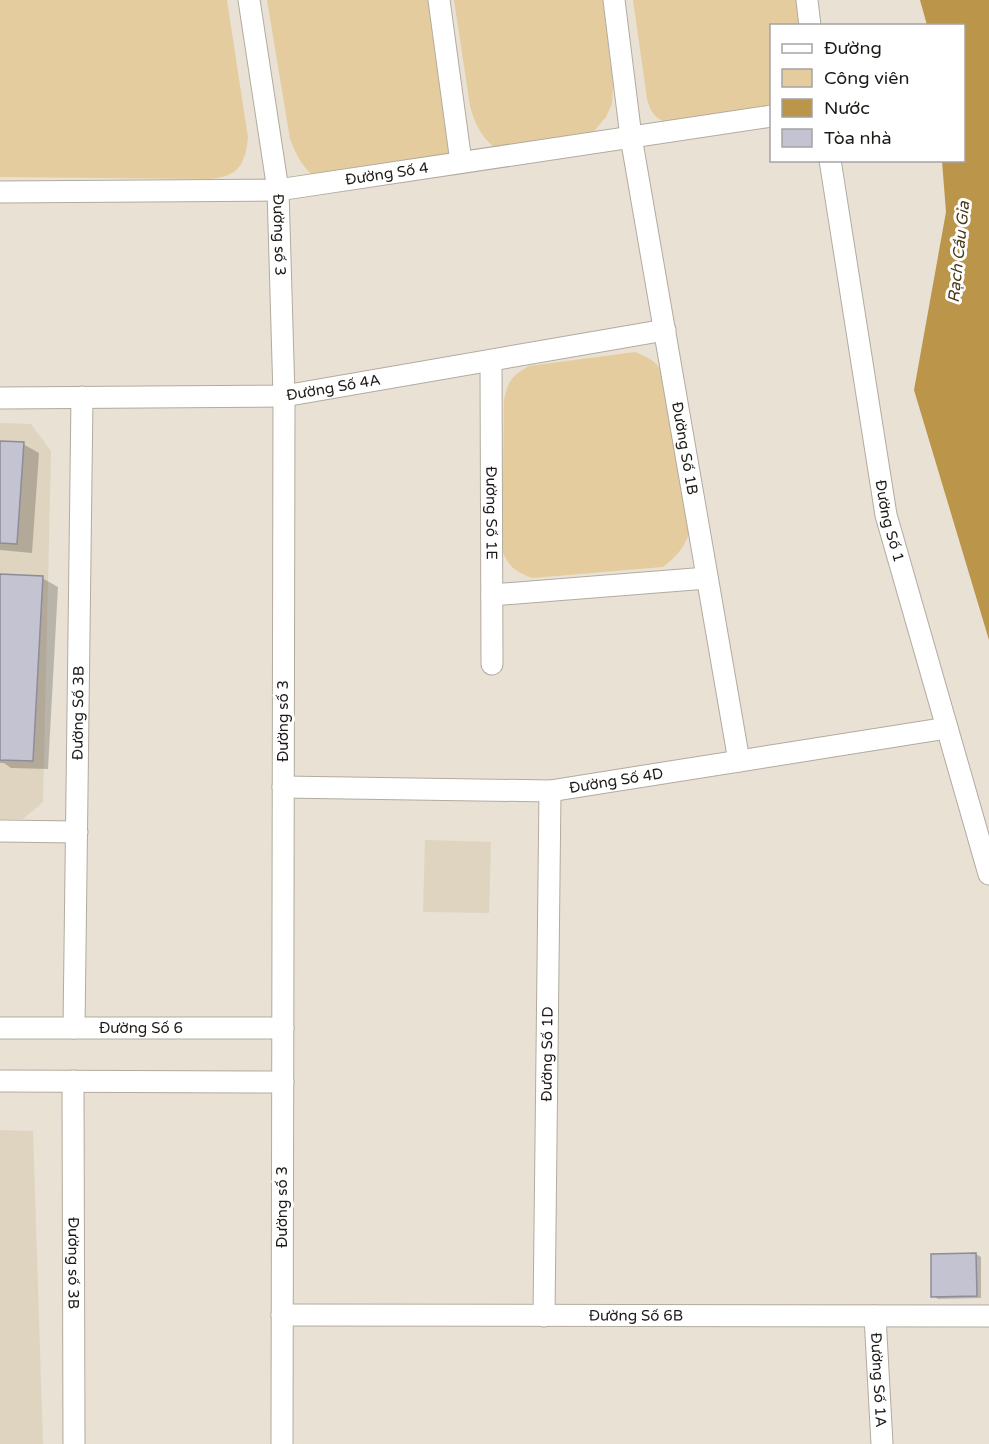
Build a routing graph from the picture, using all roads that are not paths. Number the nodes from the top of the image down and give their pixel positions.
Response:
1 (249, 0) edge
2 (439, 0) edge
3 (614, 0) edge
4 (807, 0) edge
5 (810, 24) edge
6 (770, 116) edge
7 (631, 137) junction
8 (461, 162) junction
9 (830, 162) edge
10 (278, 190) junction
11 (0, 192) edge
12 (664, 330) junction
13 (491, 361) junction
14 (284, 396) junction
15 (82, 397) junction
16 (0, 398) edge
17 (707, 578) junction
18 (492, 595) junction
19 (492, 664) dead end
20 (947, 728) junction
21 (739, 761) junction
22 (283, 787) junction
23 (550, 791) junction
24 (0, 831) edge
25 (76, 832) junction
26 (989, 874) edge
27 (0, 1028) edge
28 (74, 1028) junction
29 (283, 1028) junction
30 (0, 1081) edge
31 (73, 1081) junction
32 (283, 1082) junction
33 (282, 1316) junction
34 (544, 1316) junction
35 (875, 1316) junction
36 (989, 1316) edge
37 (74, 1444) edge
38 (282, 1444) edge
39 (882, 1444) edge

1 - 10 street, Đường số 3
2 - 8 street
3 - 7 street, Đường Số 1B
4 - 5 street
6 - 7 street, Đường Số 4
7 - 8 street, Đường Số 4
7 - 12 street, Đường Số 1B
8 - 10 street, Đường Số 4
9 - 20 street, Đường Số 1
10 - 11 street, Đường Số 4
10 - 14 street, Đường số 3
12 - 13 street, Đường Số 4A
12 - 17 street, Đường Số 1B
13 - 14 street, Đường Số 4A
13 - 18 street, Đường Số 1E
14 - 15 street, Đường Số 4A
14 - 22 street, Đường số 3
15 - 16 street, Đường Số 4A
15 - 25 street, Đường Số 3B
17 - 18 street
17 - 21 street, Đường Số 1B
18 - 19 street, Đường Số 1E
20 - 21 street, Đường Số 4D
20 - 26 street, Đường Số 1
21 - 23 street, Đường Số 4D
22 - 23 street, Đường Số 4D
22 - 29 street, Đường số 3
23 - 34 street, Đường Số 1D
24 - 25 street
25 - 28 street, Đường Số 3B
27 - 28 street, Đường Số 6
28 - 29 street, Đường Số 6
29 - 32 street, Đường số 3
30 - 31 street
31 - 32 street
31 - 37 street, Đường số 3B
32 - 33 street, Đường số 3
33 - 34 street, Đường Số 6B
33 - 38 street, Đường số 3
34 - 35 street, Đường Số 6B
35 - 36 street, Đường Số 6B
35 - 39 street, Đường Số 1A

